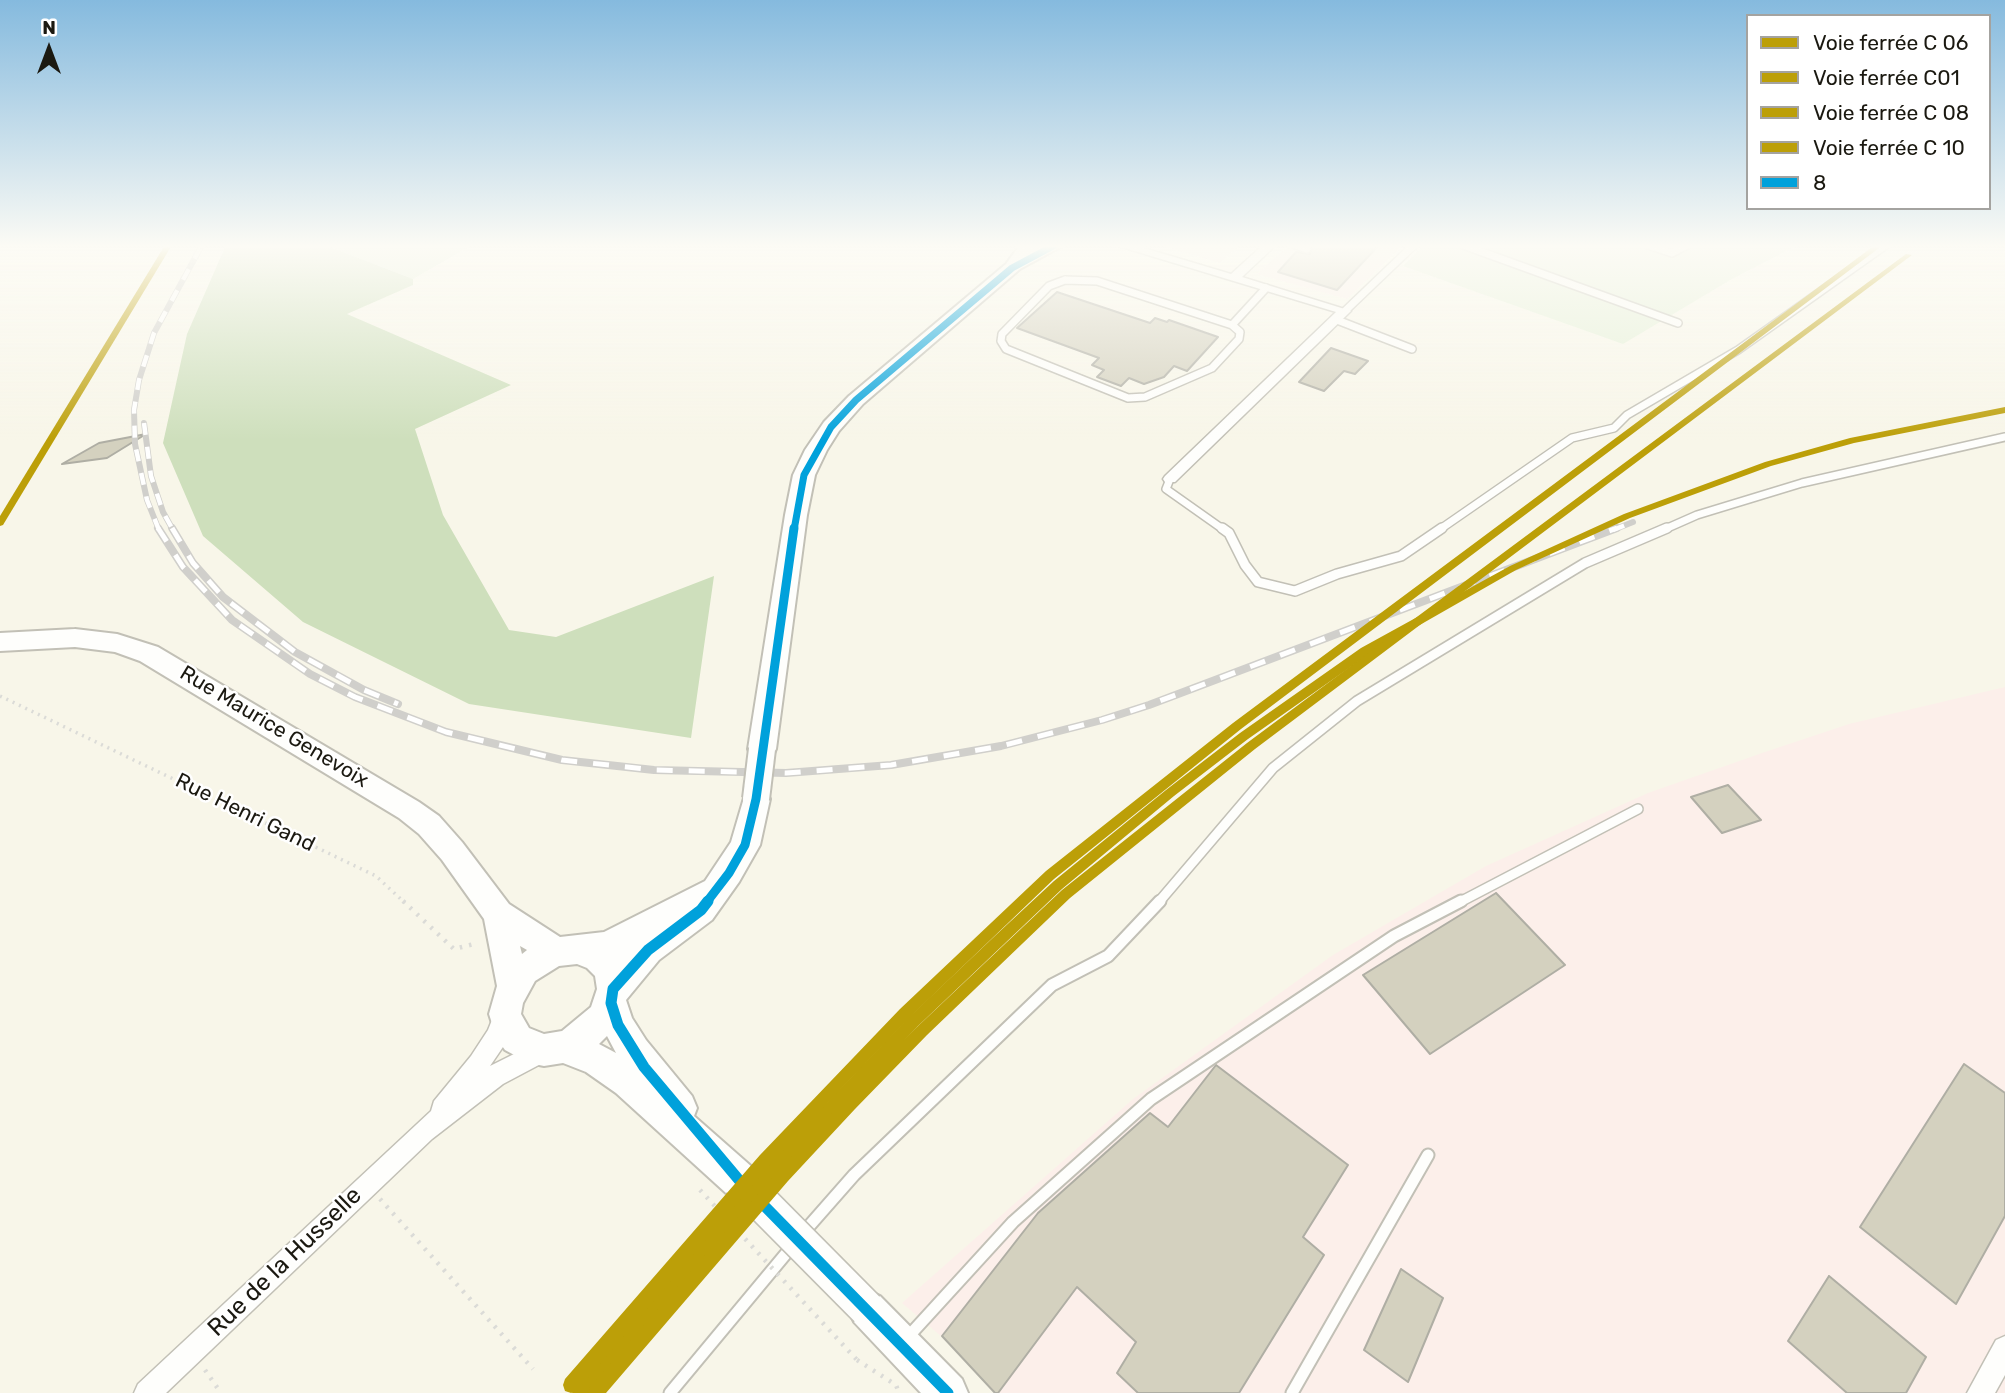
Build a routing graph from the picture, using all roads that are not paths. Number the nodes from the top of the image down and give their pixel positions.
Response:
1 (962, 310) edge
2 (1025, 310) edge
3 (1188, 310) edge
4 (1245, 310) edge
5 (1325, 310) edge
6 (1347, 310) edge
7 (1642, 310) edge
8 (1795, 310) edge
9 (1341, 316) junction
10 (1678, 323) dead end
11 (1232, 324) junction
12 (1412, 349) dead end
13 (2005, 437) edge
14 (1170, 479) joint
15 (0, 642) edge
16 (1638, 809) dead end
17 (715, 891) junction
18 (498, 914) junction
19 (569, 952) junction
20 (612, 996) junction
21 (509, 1000) junction
22 (554, 1048) junction
23 (424, 1131) junction
24 (1427, 1155) dead end
25 (739, 1180) junction
26 (901, 1344) junction
27 (2005, 1349) edge
28 (147, 1393) edge
29 (670, 1393) edge
30 (948, 1393) edge
31 (1293, 1393) edge
32 (1980, 1393) edge

1 - 17 main road, bridge
2 - 11 lane
3 - 11 lane
4 - 11 lane
5 - 9 street
6 - 9 lane
7 - 10 lane
8 - 14 lane
9 - 12 lane
9 - 14 street
13 - 29 lane
15 - 18 main road, Rue Maurice Genevoix
16 - 26 lane
17 - 19 street
17 - 20 main road
18 - 19 street
18 - 21 main road
19 - 20 main road
19 - 21 main road
20 - 22 main road
20 - 25 main road
21 - 22 main road
21 - 23 street, Rue de la Husselle
22 - 23 street, Rue de la Husselle
22 - 25 main road
23 - 28 street, Rue de la Husselle
24 - 31 lane
25 - 26 main road, bridge
26 - 30 main road
27 - 32 street

